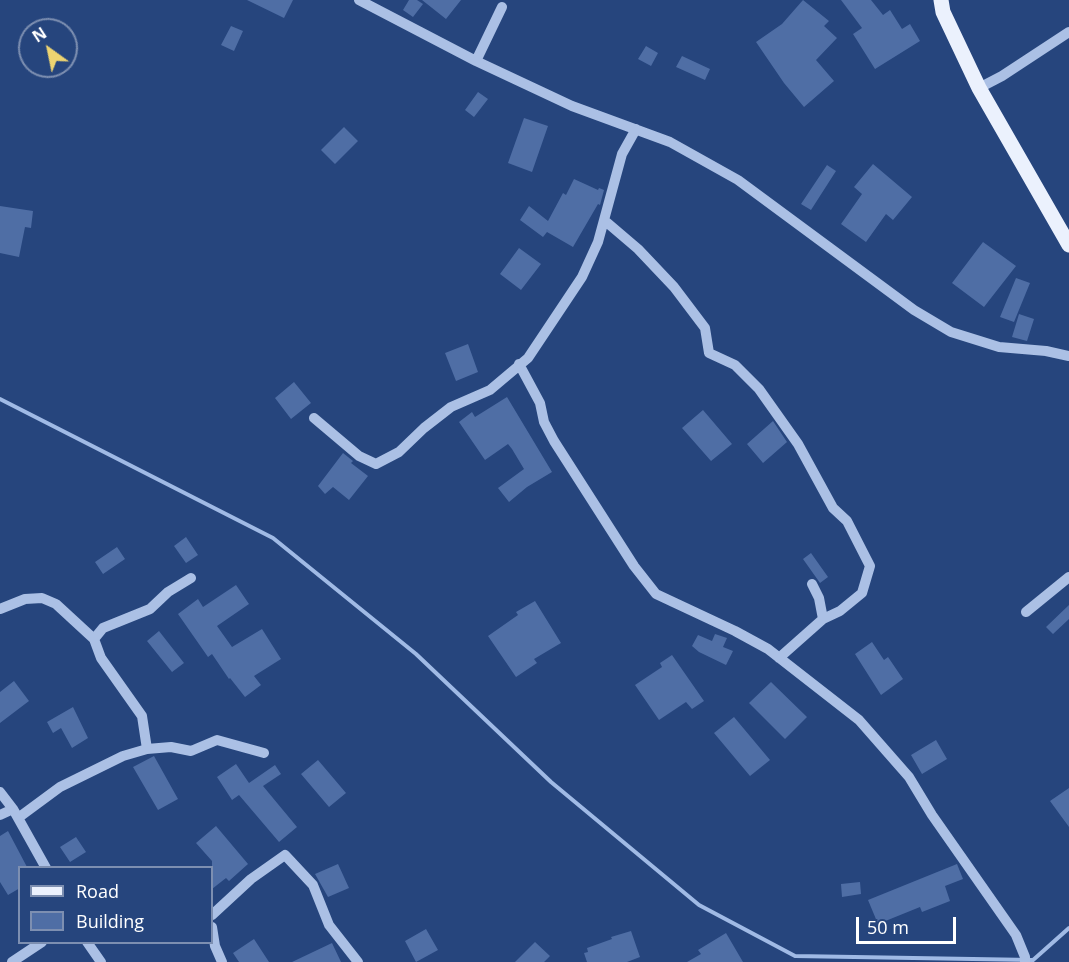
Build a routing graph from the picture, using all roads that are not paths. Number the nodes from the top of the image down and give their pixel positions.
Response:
1 (361, 0) edge
2 (941, 0) edge
3 (502, 8) dead end
4 (1069, 32) edge
5 (476, 61) junction
6 (979, 88) junction
7 (636, 129) junction
8 (604, 220) junction
9 (1069, 245) edge
10 (1069, 356) edge
11 (519, 364) junction
12 (314, 418) dead end
13 (1069, 577) edge
14 (191, 578) dead end
15 (812, 584) dead end
16 (0, 609) edge
17 (1026, 612) dead end
18 (823, 619) junction
19 (94, 639) junction
20 (779, 658) junction
21 (147, 749) junction
22 (264, 753) dead end
23 (0, 792) edge
24 (16, 813) junction
25 (0, 815) edge
26 (45, 866) edge
27 (213, 914) edge
28 (213, 933) edge
29 (39, 944) edge
30 (88, 944) edge
31 (12, 962) edge
32 (101, 962) edge
33 (222, 962) edge
34 (358, 962) edge
35 (1025, 962) edge

1 - 5 street
2 - 6 main road
3 - 5 street
4 - 6 street
5 - 7 street
6 - 9 main road
7 - 8 street
7 - 10 street
8 - 11 street
8 - 18 street
11 - 12 street
11 - 20 street
13 - 17 street
14 - 19 street
15 - 18 street
16 - 19 street
18 - 20 street
19 - 21 street
20 - 35 street
21 - 22 street
21 - 24 street
23 - 24 street
24 - 25 street
24 - 26 street
27 - 34 street
28 - 33 street
29 - 31 street
30 - 32 street

